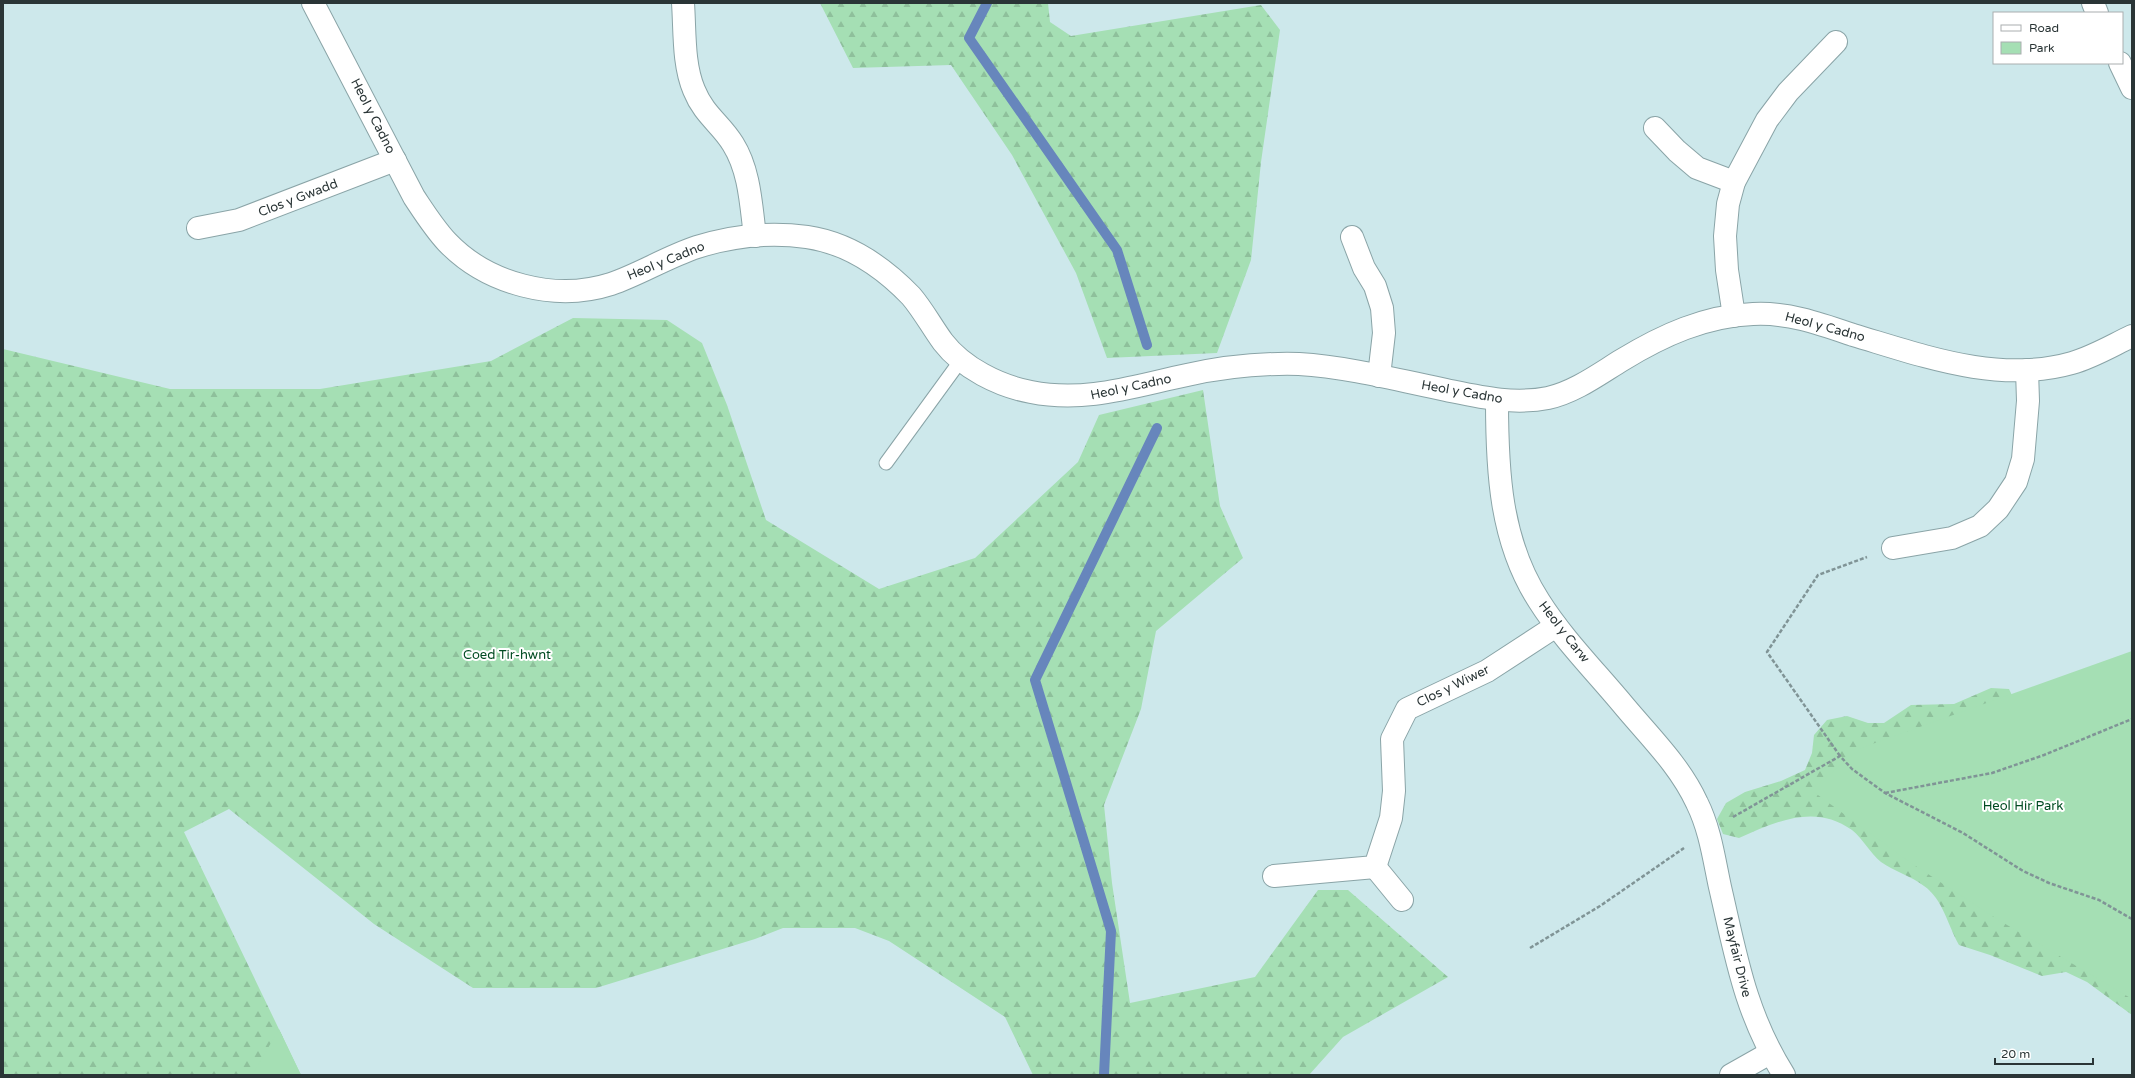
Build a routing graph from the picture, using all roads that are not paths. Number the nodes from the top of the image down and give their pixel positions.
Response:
1 (313, 3) edge
2 (683, 3) edge
3 (2092, 3) edge
4 (2096, 12) edge
5 (1836, 42) dead end
6 (2120, 64) edge
7 (2132, 88) edge
8 (1656, 128) dead end
9 (396, 160) junction
10 (1734, 182) junction
11 (198, 228) dead end
12 (755, 236) junction
13 (1352, 237) dead end
14 (1734, 316) junction
15 (2132, 336) edge
16 (961, 360) junction
17 (2027, 370) junction
18 (1379, 376) junction
19 (1497, 401) junction
20 (886, 463) dead end
21 (1893, 548) road end
22 (1556, 626) junction
23 (1708, 831) joint
24 (1376, 867) junction
25 (1274, 876) dead end
26 (1402, 900) dead end
27 (1770, 1053) junction
28 (1731, 1075) edge
29 (1784, 1075) edge

1 - 9 street, Heol y Cadno
2 - 12 street
3 - 4 street
5 - 10 street
6 - 7 street
8 - 10 street
9 - 11 street, Clos y Gwadd
9 - 12 street, Heol y Cadno
10 - 14 street
12 - 16 street, Heol y Cadno
13 - 18 street
14 - 17 street, Heol y Cadno
14 - 19 street, Heol y Cadno
15 - 17 street, Heol y Cadno
16 - 18 street, Heol y Cadno
16 - 20 lane
17 - 21 street
18 - 19 street, Heol y Cadno
19 - 22 street, Heol y Carw
22 - 23 street, Heol y Carw
22 - 24 street, Clos y Wiwer
23 - 27 street, Mayfair Drive
24 - 25 street
24 - 26 street
27 - 28 street
27 - 29 street, Mayfair Drive

